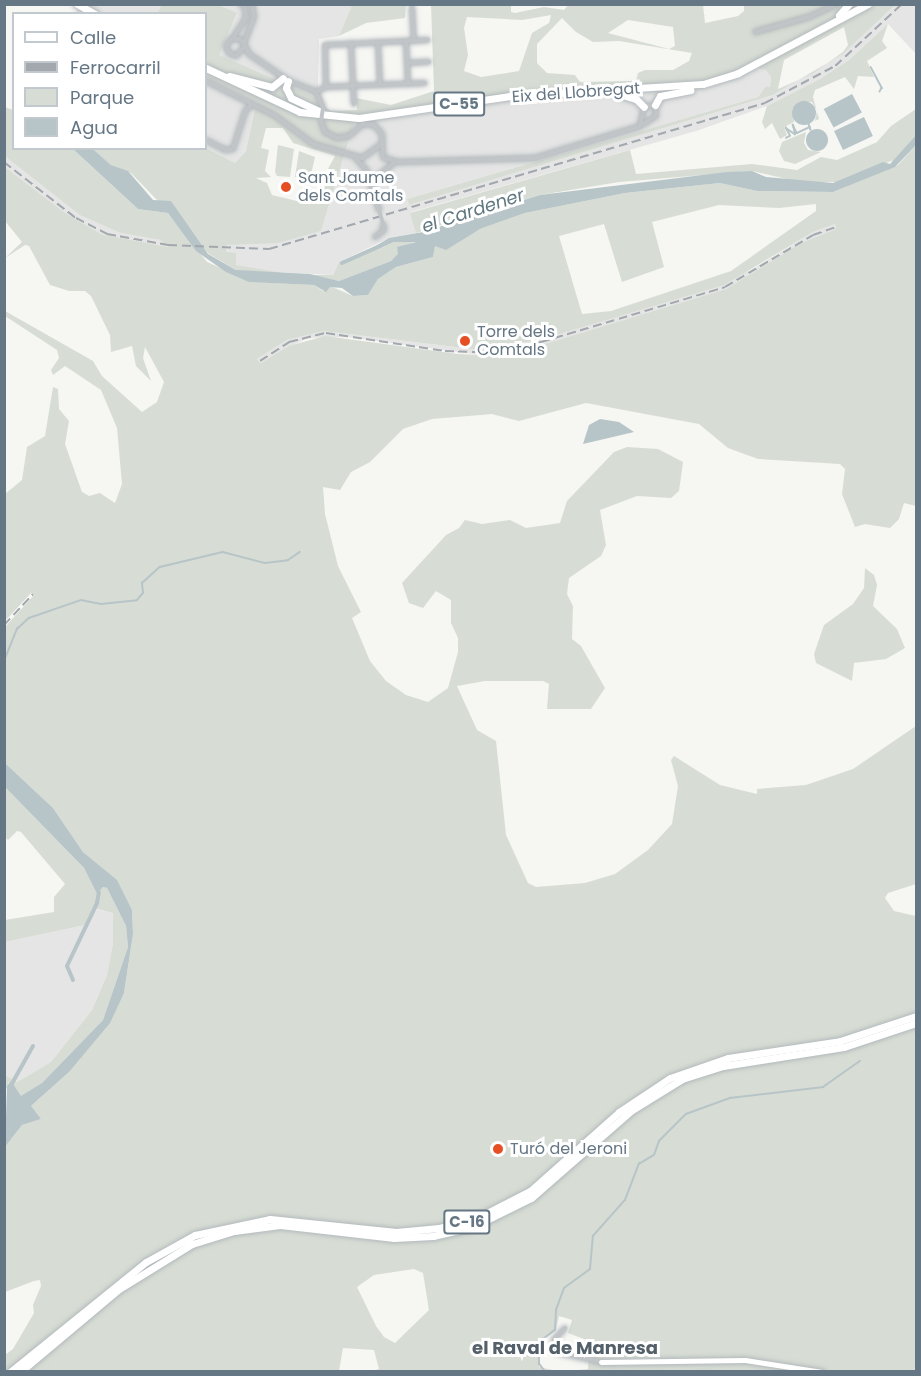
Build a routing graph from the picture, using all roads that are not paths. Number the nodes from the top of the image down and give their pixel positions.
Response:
1 (77, 4) edge
2 (86, 4) edge
3 (241, 4) edge
4 (252, 4) edge
5 (837, 4) edge
6 (849, 4) edge
7 (860, 5) edge
8 (412, 7) dead end
9 (91, 12) edge
10 (100, 12) edge
11 (839, 17) junction
12 (755, 32) dead end
13 (233, 38) junction
14 (428, 40) dead end
15 (406, 41) junction
16 (414, 41) junction
17 (378, 42) junction
18 (351, 44) junction
19 (244, 45) junction
20 (242, 53) junction
21 (249, 54) junction
22 (429, 62) dead end
23 (407, 63) junction
24 (207, 66) edge
25 (207, 67) edge
26 (228, 75) junction
27 (723, 79) junction
28 (207, 82) edge
29 (284, 83) junction
30 (425, 83) dead end
31 (408, 84) junction
32 (380, 85) junction
33 (353, 86) junction
34 (326, 87) junction
35 (590, 91) junction
36 (316, 92) junction
37 (240, 99) junction
38 (354, 104) dead end
39 (253, 105) junction
40 (656, 105) junction
41 (245, 111) junction
42 (644, 111) junction
43 (322, 114) junction
44 (651, 118) junction
45 (640, 126) junction
46 (207, 141) edge
47 (382, 144) junction
48 (374, 153) junction
49 (367, 157) junction
50 (384, 157) junction
51 (355, 158) junction
52 (398, 162) junction
53 (364, 166) junction
54 (386, 168) junction
55 (367, 171) junction
56 (377, 175) junction
57 (370, 186) junction
58 (375, 237) dead end
59 (916, 1016) edge
60 (916, 1023) edge
61 (564, 1328) dead end
62 (601, 1362) joint
63 (10, 1371) edge
64 (20, 1371) edge
65 (822, 1371) edge

1 - 9 highway
2 - 10 highway
3 - 13 street
4 - 19 street
5 - 12 street
6 - 11 highway
7 - 11 highway, Eix del Llobregat / C-55
8 - 16 street
11 - 27 highway, Eix del Llobregat / C-55
11 - 43 highway, Eix del Llobregat / C-55
13 - 19 street
13 - 20 street
14 - 16 street
15 - 16 street
15 - 17 street
15 - 23 street
17 - 18 street
17 - 32 street
18 - 33 street
18 - 34 street
19 - 20 street
19 - 21 street
20 - 21 street
21 - 29 street
22 - 23 street
23 - 31 street
24 - 26 highway, Eix del Llobregat / C-55
25 - 35 highway, Eix del Llobregat / C-55
26 - 29 highway
26 - 43 highway, Eix del Llobregat / C-55
27 - 35 highway, Eix del Llobregat / C-55
27 - 40 highway
28 - 37 street
29 - 36 street
29 - 43 highway
30 - 31 street
31 - 32 street
32 - 33 street
33 - 34 street
33 - 38 street
34 - 36 street
35 - 42 highway
36 - 43 street
37 - 39 street
37 - 41 street
39 - 41 street
39 - 51 street
40 - 42 street
40 - 44 street
41 - 46 street
42 - 44 street
42 - 45 street
43 - 47 street
44 - 45 street
45 - 52 street
47 - 48 street
47 - 50 street
48 - 49 street
48 - 50 street
49 - 51 street
49 - 53 street
50 - 52 street
50 - 54 street
51 - 53 street
52 - 54 street
53 - 55 street
54 - 56 street
55 - 56 street
55 - 57 street
56 - 57 street
57 - 58 street, bridge
59 - 63 highway, C-16
60 - 64 highway, C-16
61 - 62 street
62 - 65 street

